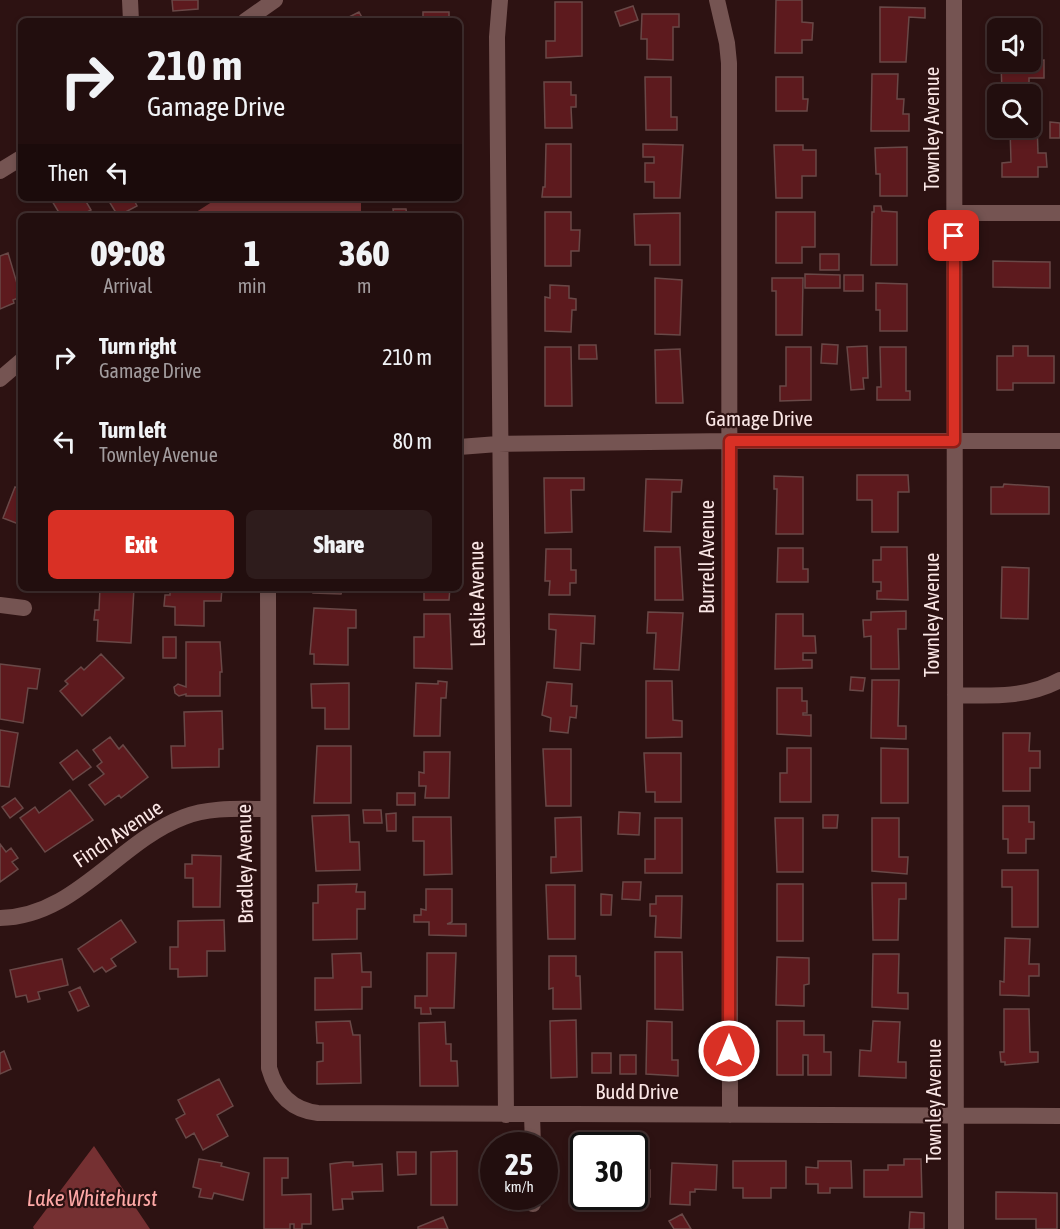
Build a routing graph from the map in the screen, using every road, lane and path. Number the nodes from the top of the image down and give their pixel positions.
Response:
1 (130, 0) edge
2 (275, 0) edge
3 (500, 0) edge
4 (717, 0) edge
5 (954, 0) edge
6 (131, 18) edge
7 (248, 18) edge
8 (18, 160) edge
9 (0, 171) edge
10 (954, 213) junction
11 (1060, 213) edge
12 (18, 363) edge
13 (0, 378) edge
14 (730, 441) junction
15 (954, 441) junction
16 (1060, 441) edge
17 (498, 444) junction
18 (462, 447) edge
19 (268, 591) edge
20 (0, 605) edge
21 (24, 609) dead end
22 (1060, 680) edge
23 (955, 695) junction
24 (267, 809) junction
25 (0, 918) edge
26 (318, 1113) joint
27 (506, 1115) junction
28 (532, 1115) junction
29 (730, 1115) junction
30 (957, 1115) junction
31 (1060, 1116) edge
32 (532, 1132) edge
33 (956, 1229) edge

1 - 6 street
2 - 7 street
3 - 17 street, Leslie Avenue
4 - 14 street, Burrell Avenue
5 - 10 street, Townley Avenue
8 - 9 street
10 - 11 street
10 - 15 street, Townley Avenue
12 - 13 street
14 - 15 street, Gamage Drive
14 - 17 street, Gamage Drive
14 - 29 street, Burrell Avenue
15 - 16 street, Gamage Drive
15 - 23 street, Townley Avenue
17 - 18 street, Gamage Drive
17 - 27 street, Leslie Avenue
19 - 24 street, Bradley Avenue
20 - 21 street
22 - 23 street
23 - 30 street, Townley Avenue
24 - 25 street, Finch Avenue
24 - 26 street, Bradley Avenue
26 - 27 street, Budd Drive
27 - 28 street, Budd Drive
28 - 29 street, Budd Drive
28 - 32 street
29 - 30 street, Budd Drive
30 - 31 street, Budd Drive
30 - 33 street, Townley Avenue

